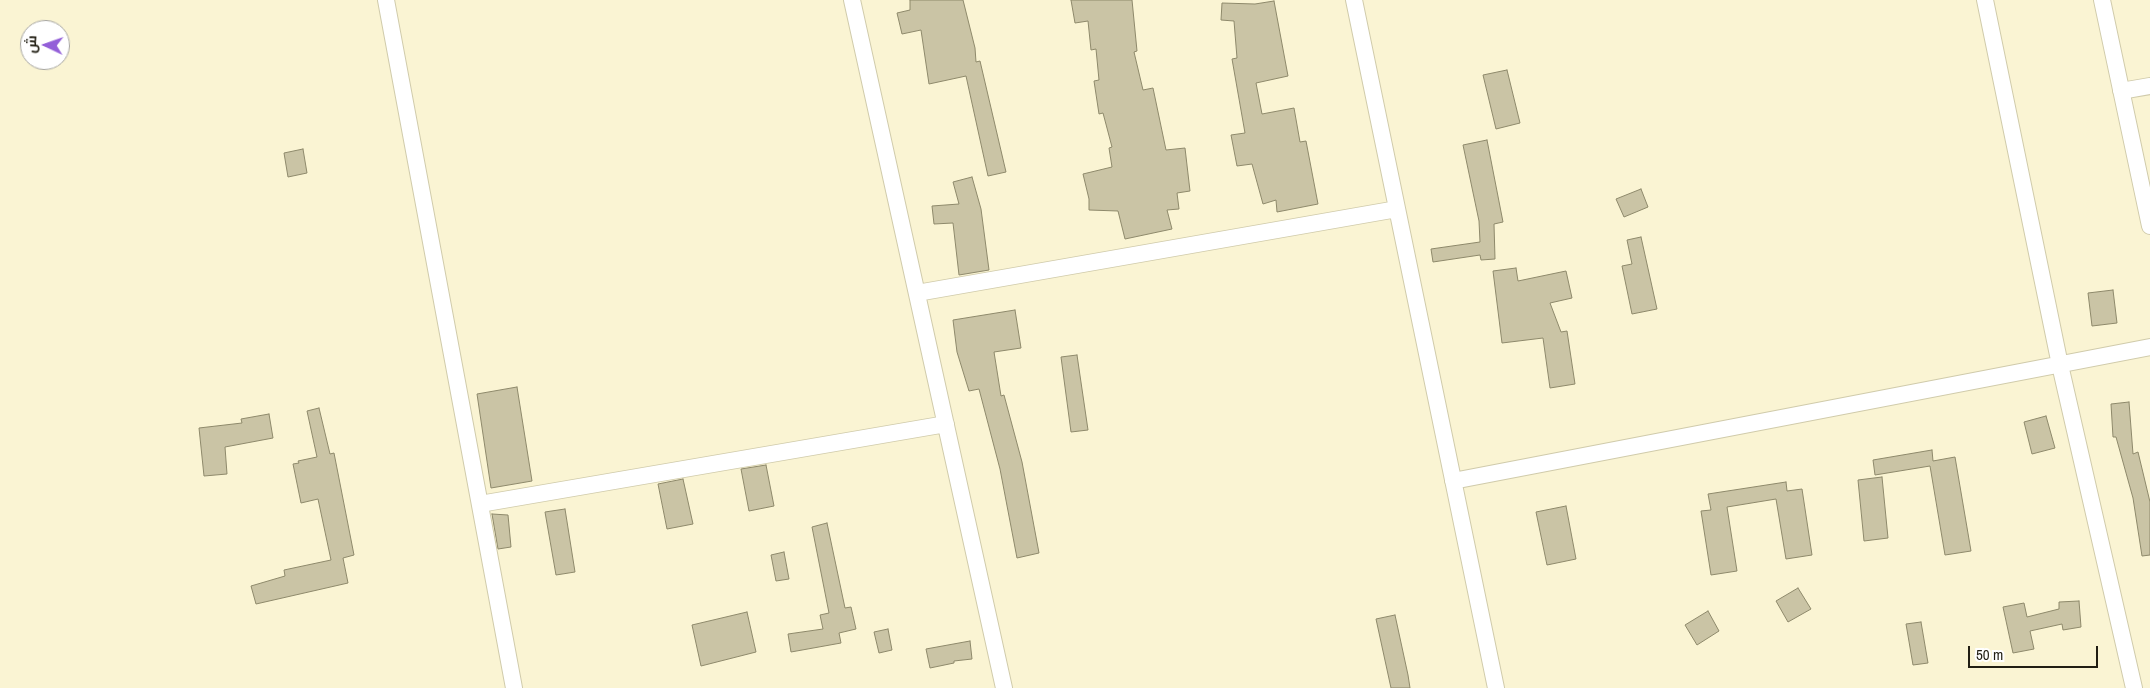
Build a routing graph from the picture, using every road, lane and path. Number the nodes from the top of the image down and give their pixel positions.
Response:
1 (386, 0) edge
2 (852, 0) edge
3 (1354, 0) edge
4 (1985, 0) edge
5 (2102, 0) edge
6 (2150, 86) edge
7 (2121, 92) junction
8 (1397, 209) junction
9 (2150, 226) edge
10 (917, 293) junction
11 (2150, 347) edge
12 (2060, 365) junction
13 (946, 424) junction
14 (1453, 481) junction
15 (480, 504) junction
16 (514, 688) edge
17 (1004, 688) edge
18 (1496, 688) edge
19 (2134, 688) edge

1 - 15 street
2 - 10 street
3 - 8 street
4 - 12 street
5 - 7 street
6 - 7 street
7 - 9 street
8 - 10 street
8 - 14 street
10 - 13 street
11 - 12 street
12 - 14 street
12 - 19 street
13 - 15 street
13 - 17 street
14 - 18 street
15 - 16 street

